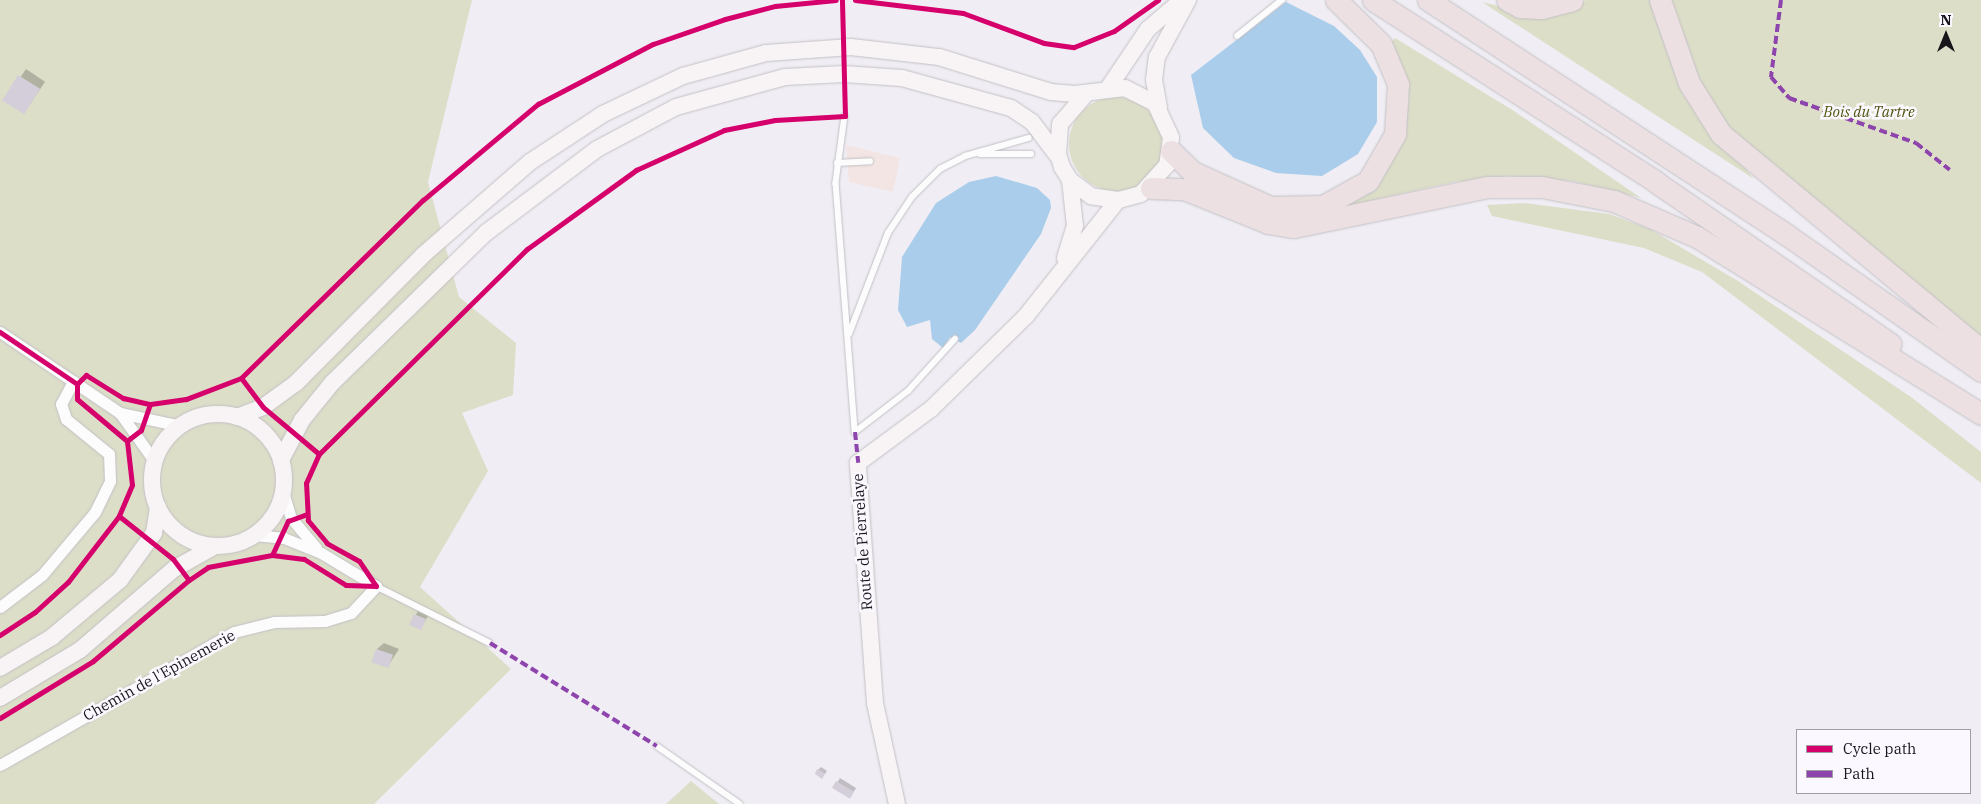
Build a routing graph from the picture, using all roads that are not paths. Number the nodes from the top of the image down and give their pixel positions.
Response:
1 (1182, 0) edge
2 (1188, 0) edge
3 (1282, 0) edge
4 (1336, 0) edge
5 (1373, 0) edge
6 (1428, 0) edge
7 (1507, 0) edge
8 (1572, 0) edge
9 (1660, 0) edge
10 (1236, 36) dead end
11 (1109, 87) junction
12 (1086, 94) junction
13 (1159, 108) junction
14 (845, 116) dead end
15 (1028, 138) dead end
16 (1171, 151) junction
17 (1031, 154) dead end
18 (966, 156) junction
19 (1060, 159) junction
20 (870, 161) dead end
21 (837, 163) junction
22 (1070, 180) junction
23 (1151, 188) junction
24 (1118, 200) junction
25 (1058, 275) junction
26 (848, 335) junction
27 (1, 336) edge
28 (955, 340) dead end
29 (1981, 350) edge
30 (1981, 371) edge
31 (72, 381) junction
32 (1981, 413) edge
33 (120, 414) junction
34 (237, 417) junction
35 (181, 426) junction
36 (281, 460) junction
37 (154, 462) junction
38 (283, 492) junction
39 (158, 507) junction
40 (255, 535) junction
41 (215, 546) junction
42 (321, 553) junction
43 (376, 586) junction
44 (0, 607) edge
45 (490, 643) dead end
46 (0, 668) edge
47 (0, 698) edge
48 (657, 746) dead end
49 (0, 765) edge
50 (740, 804) edge
51 (897, 804) edge

1 - 11 main road
2 - 13 main road
3 - 10 lane
4 - 16 highway
5 - 32 highway
6 - 30 highway
7 - 8 highway
9 - 29 highway
11 - 12 main road
11 - 13 main road
12 - 19 main road
12 - 34 main road
13 - 16 main road
14 - 21 lane
15 - 18 lane
16 - 23 main road
17 - 18 lane
18 - 26 lane
19 - 22 main road
19 - 36 main road
20 - 21 lane
21 - 26 lane
22 - 24 main road
22 - 25 main road, Route de Pierrelaye
23 - 24 main road
23 - 32 highway
24 - 25 main road, Route de Pierrelaye
25 - 51 main road, Route de Pierrelaye
26 - 28 lane
27 - 31 street
31 - 33 street
31 - 44 street
33 - 35 street
33 - 37 street
34 - 35 main road
34 - 36 main road
35 - 37 main road
36 - 38 main road
37 - 39 main road
38 - 40 main road
38 - 42 street
39 - 41 main road
39 - 46 main road
40 - 41 main road
40 - 42 street
41 - 47 main road
42 - 43 street
43 - 45 lane
43 - 49 street, Chemin de l'Epinemerie
48 - 50 lane

